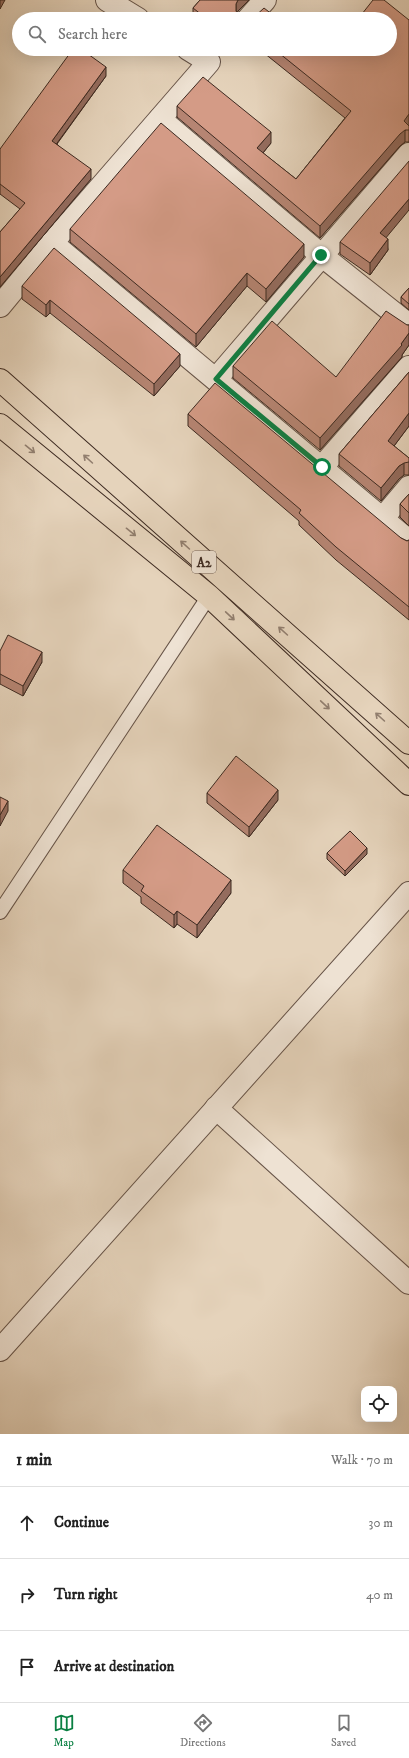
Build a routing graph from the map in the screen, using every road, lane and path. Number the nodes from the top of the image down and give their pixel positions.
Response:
1 (107, 0) edge
2 (265, 0) edge
3 (127, 12) edge
4 (254, 12) edge
5 (215, 56) edge
6 (160, 119) junction
7 (409, 154) edge
8 (52, 243) junction
9 (321, 255) junction
10 (0, 306) edge
11 (409, 325) edge
12 (409, 367) edge
13 (216, 379) junction
14 (0, 380) edge
15 (0, 425) edge
16 (322, 467) junction
17 (409, 487) edge
18 (383, 518) junction
19 (409, 541) edge
20 (209, 596) junction
21 (409, 743) edge
22 (409, 784) edge
23 (409, 893) edge
24 (0, 912) edge
25 (216, 1108) junction
26 (409, 1283) edge
27 (0, 1350) edge

1 - 3 street
2 - 4 street
5 - 6 street
6 - 8 street
6 - 9 street
7 - 9 street
8 - 10 street
8 - 13 street
9 - 11 street
9 - 13 street
12 - 16 street
13 - 16 street
21 -> 14 highway, A2
15 -> 20 highway, A2
16 - 18 street
17 - 18 street
18 - 19 street
20 -> 22 highway, A2
20 - 24 lane
23 - 25 street
25 - 26 street
25 - 27 street

